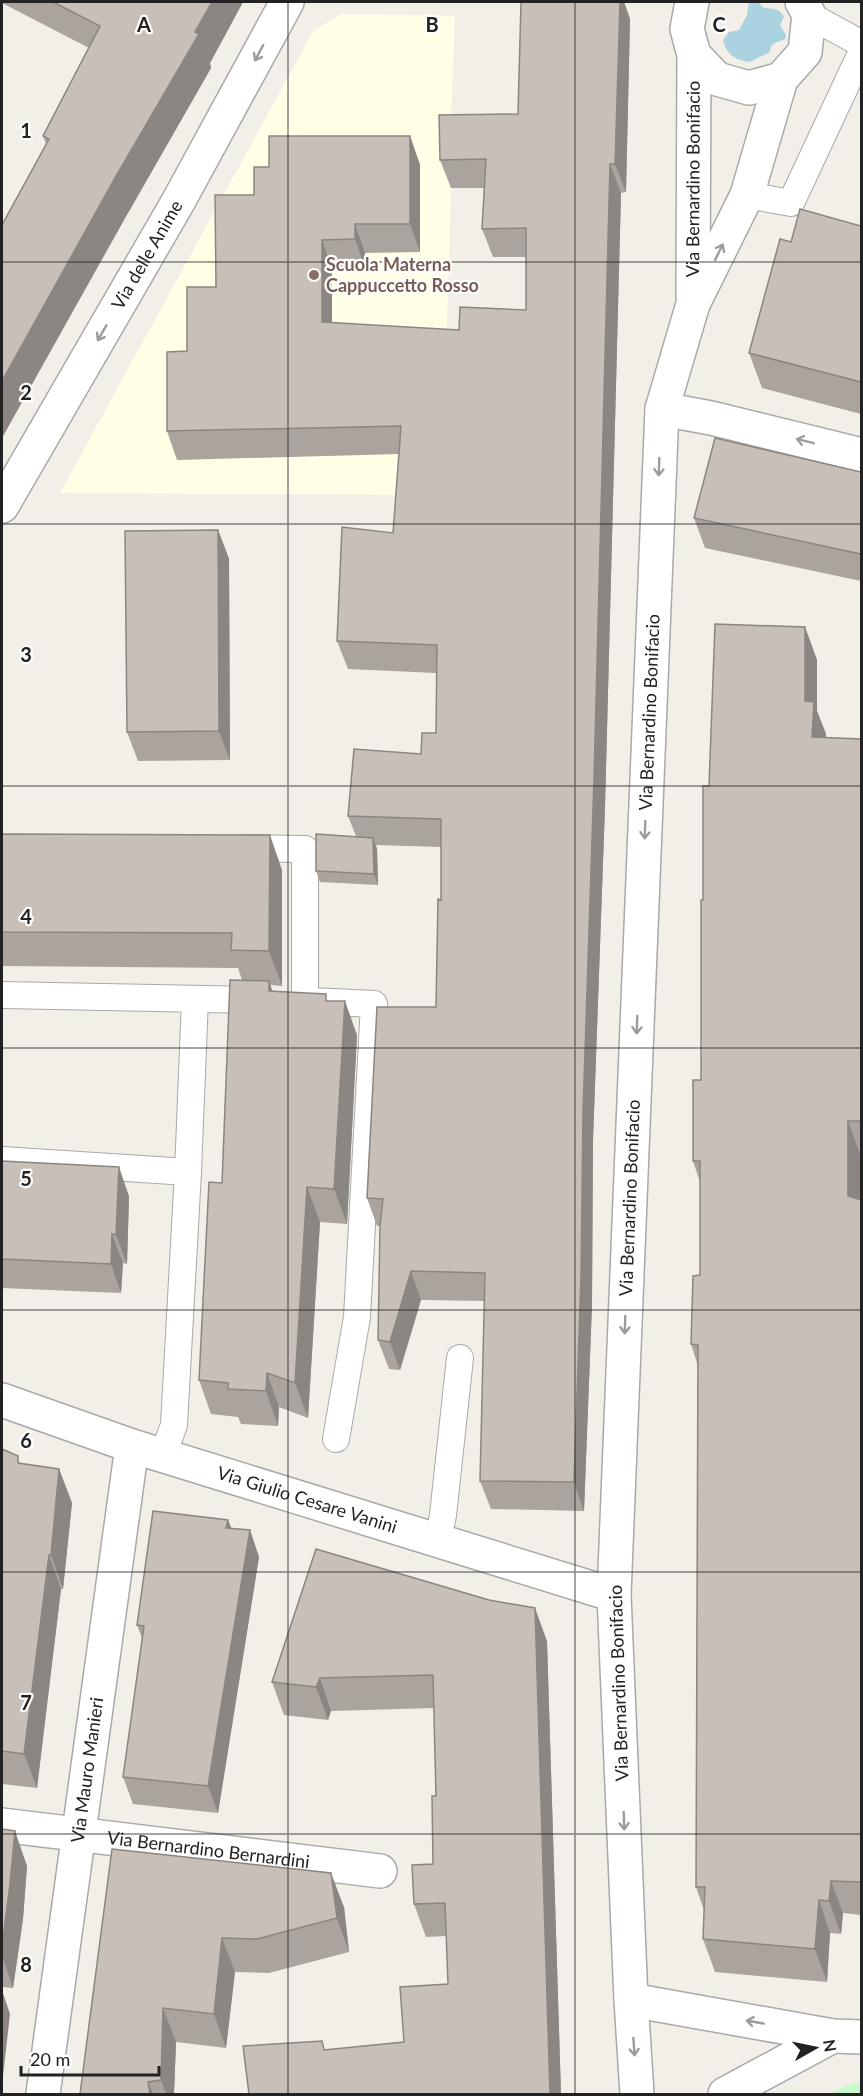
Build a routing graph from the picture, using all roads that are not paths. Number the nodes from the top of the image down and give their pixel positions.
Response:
1 (287, 2) edge
2 (692, 2) edge
3 (806, 8) edge
4 (861, 44) edge
5 (861, 51) edge
6 (694, 55) junction
7 (781, 79) junction
8 (747, 195) junction
9 (693, 304) junction
10 (662, 409) junction
11 (861, 455) edge
12 (2, 506) edge
13 (223, 848) edge
14 (2, 995) edge
15 (195, 999) junction
16 (305, 1001) junction
17 (2, 1160) edge
18 (188, 1172) junction
19 (460, 1358) dead end
20 (2, 1400) edge
21 (336, 1439) dead end
22 (132, 1446) junction
23 (163, 1455) junction
24 (438, 1540) junction
25 (614, 1595) junction
26 (2, 1825) edge
27 (78, 1835) junction
28 (380, 1871) dead end
29 (631, 2000) junction
30 (847, 2037) edge
31 (43, 2094) edge
32 (637, 2094) edge
33 (725, 2094) edge

1 -> 12 street, Via delle Anime
2 - 6 street, Via Bernardino Bonifacio
3 - 4 lane
3 - 7 street, Via Bernardino Bonifacio
5 - 8 lane
6 - 7 street, Via Bernardino Bonifacio
6 - 9 street, Via Bernardino Bonifacio
7 - 8 street, Via Bernardino Bonifacio
9 -> 8 street, Via Bernardino Bonifacio
9 - 10 street, Via Bernardino Bonifacio
11 -> 10 street
10 -> 25 street, Via Bernardino Bonifacio
13 - 16 lane
14 - 15 lane
15 - 16 lane
15 - 18 lane
16 - 21 lane
17 - 18 lane
18 - 23 lane
19 - 24 lane
20 - 22 street, Via Giulio Cesare Vanini
22 - 23 street, Via Giulio Cesare Vanini
22 - 27 street, Via Mauro Manieri
23 - 24 street, Via Giulio Cesare Vanini
24 - 25 street, Via Giulio Cesare Vanini
25 -> 29 street, Via Bernardino Bonifacio
26 - 27 street, Via Bernardino Bernardini
27 - 28 street, Via Bernardino Bernardini
27 - 31 street, Via Mauro Manieri
30 -> 29 street
29 -> 32 street, Via Bernardino Bonifacio
30 - 33 street

